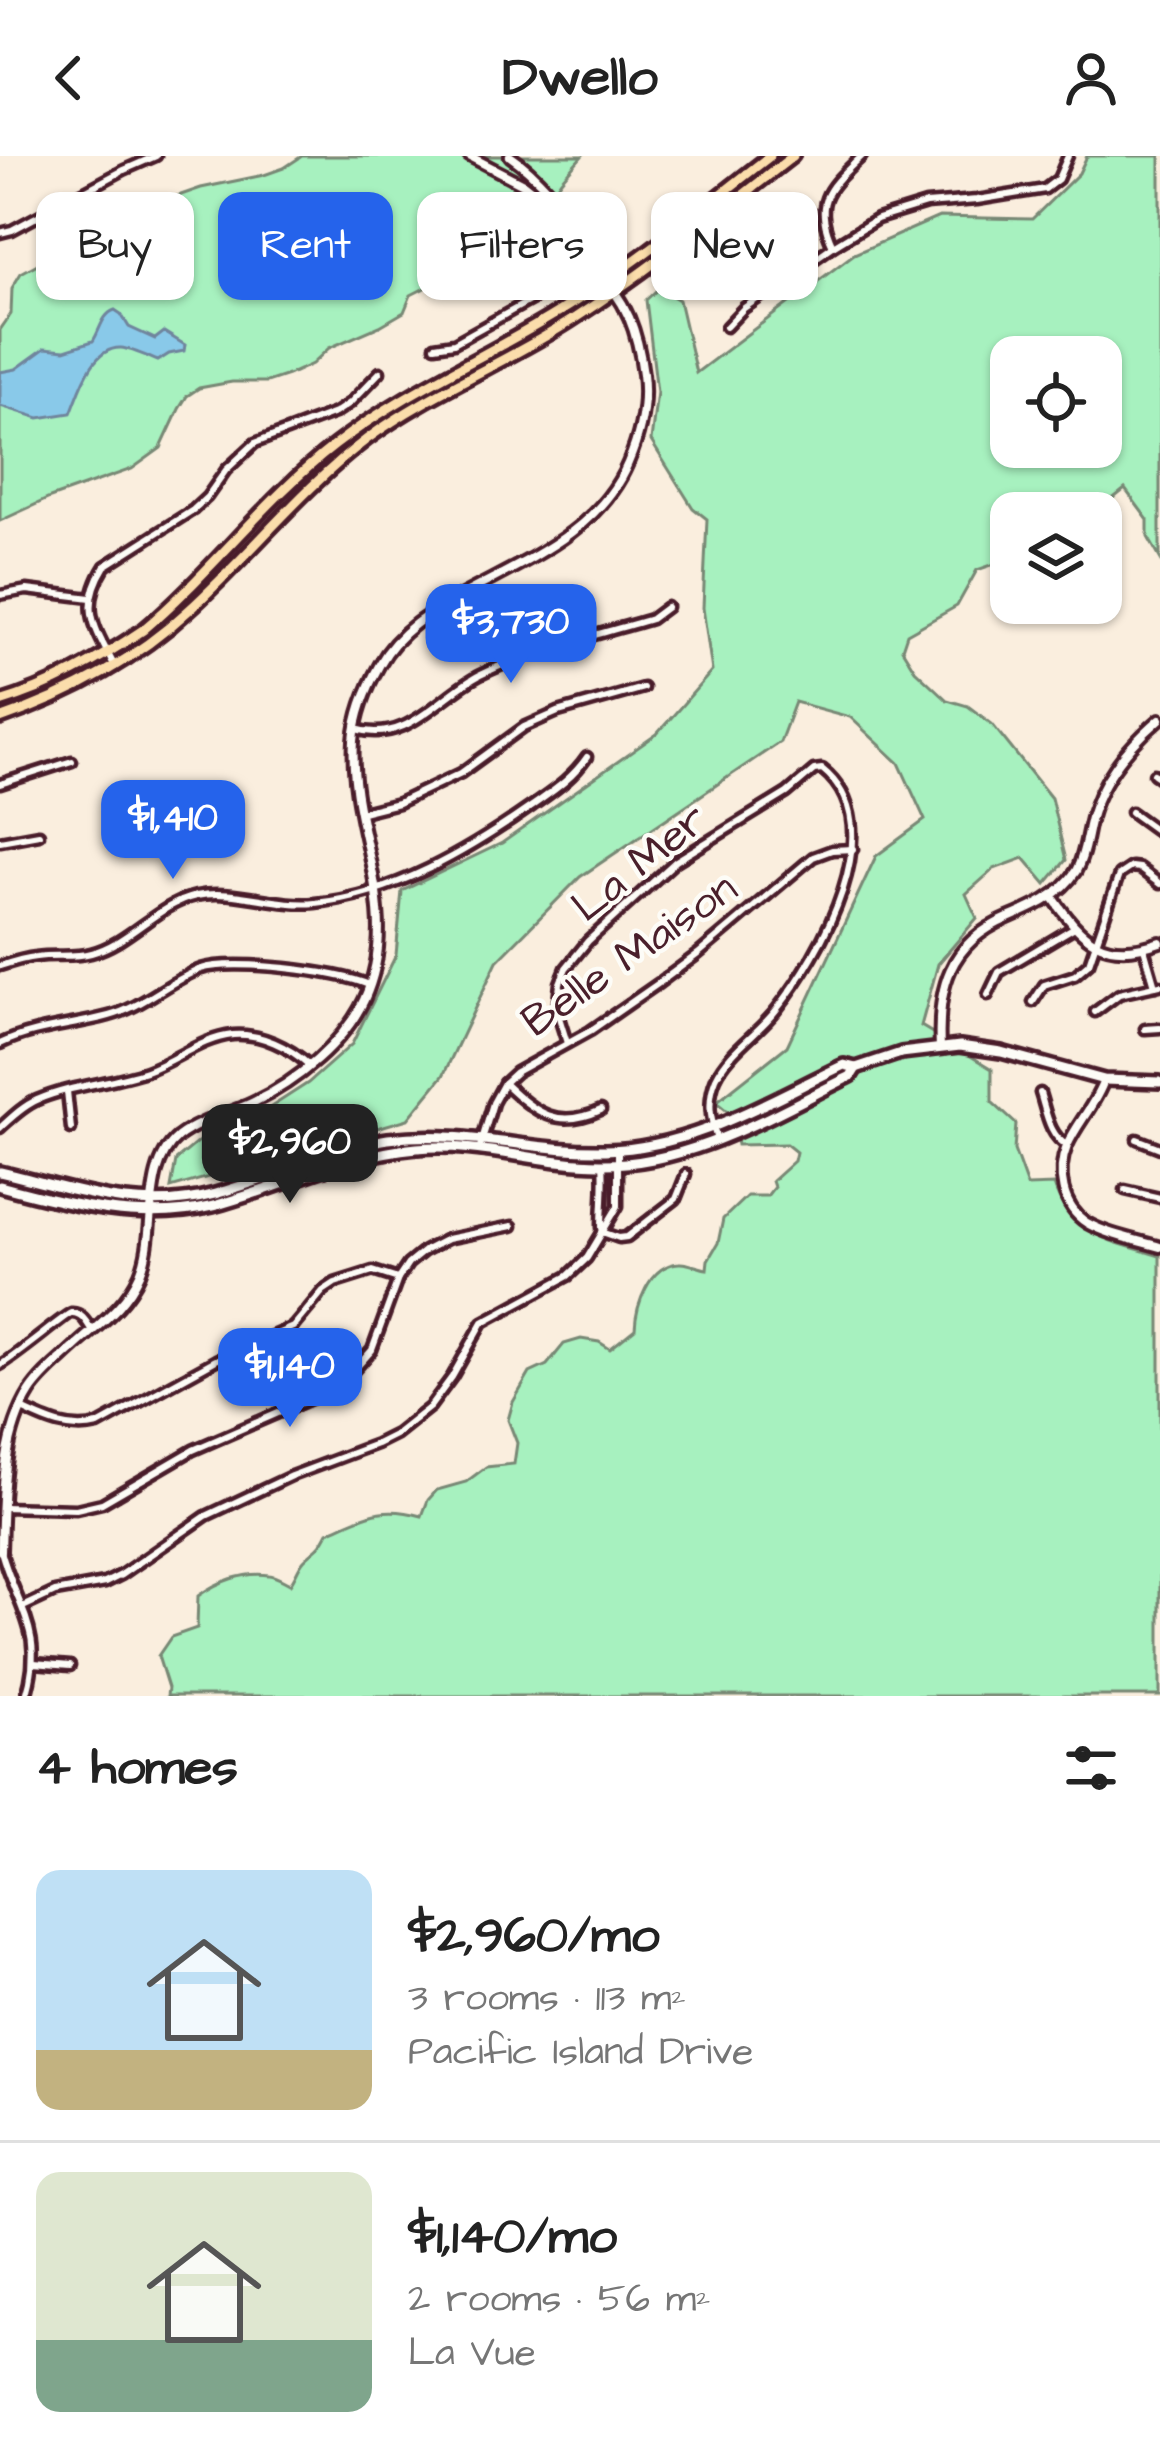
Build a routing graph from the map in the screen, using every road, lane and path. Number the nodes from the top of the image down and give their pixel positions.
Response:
1 (156, 156) edge
2 (470, 156) edge
3 (509, 156) edge
4 (770, 156) edge
5 (793, 156) edge
6 (862, 156) edge
7 (1068, 156) edge
8 (534, 192) edge
9 (547, 192) edge
10 (0, 232) edge
11 (833, 246) junction
12 (627, 265) edge
13 (627, 281) edge
14 (531, 300) edge
15 (578, 300) edge
16 (600, 300) edge
17 (619, 300) edge
18 (726, 327) dead end
19 (435, 346) dead end
20 (380, 372) dead end
21 (0, 595) edge
22 (91, 598) junction
23 (667, 607) dead end
24 (108, 654) junction
25 (115, 667) junction
26 (643, 688) dead end
27 (0, 703) edge
28 (0, 719) edge
29 (1160, 719) edge
30 (356, 729) junction
31 (587, 757) dead end
32 (72, 760) dead end
33 (0, 784) edge
34 (362, 812) junction
35 (1131, 812) dead end
36 (1160, 833) edge
37 (39, 834) dead end
38 (0, 841) edge
39 (853, 849) junction
40 (1160, 884) edge
41 (376, 889) junction
42 (1052, 896) junction
43 (1073, 928) junction
44 (1160, 942) edge
45 (1095, 943) junction
46 (1144, 948) junction
47 (0, 966) edge
48 (369, 985) junction
49 (1158, 986) edge
50 (988, 995) dead end
51 (1033, 1002) dead end
52 (1095, 1012) dead end
53 (1160, 1028) edge
54 (1145, 1029) dead end
55 (567, 1043) junction
56 (0, 1044) edge
57 (940, 1048) junction
58 (309, 1066) junction
59 (856, 1068) junction
60 (1104, 1080) junction
61 (1160, 1082) edge
62 (504, 1083) junction
63 (67, 1091) junction
64 (1040, 1093) dead end
65 (602, 1110) dead end
66 (712, 1127) junction
67 (0, 1128) edge
68 (70, 1129) dead end
69 (1137, 1139) dead end
70 (717, 1141) junction
71 (480, 1144) junction
72 (1067, 1145) junction
73 (1160, 1148) edge
74 (602, 1150) junction
75 (618, 1150) junction
76 (618, 1162) junction
77 (603, 1164) junction
78 (0, 1172) edge
79 (686, 1174) dead end
80 (0, 1186) edge
81 (1125, 1190) dead end
82 (1160, 1198) edge
83 (153, 1209) junction
84 (512, 1226) dead end
85 (602, 1232) junction
86 (1160, 1247) edge
87 (398, 1279) junction
88 (92, 1330) junction
89 (0, 1365) edge
90 (22, 1409) junction
91 (2, 1477) edge
92 (2, 1507) edge
93 (1, 1551) edge
94 (23, 1607) junction
95 (34, 1663) junction
96 (70, 1666) dead end
97 (26, 1696) edge

1 - 10 street
2 - 8 street
3 - 9 street
4 - 12 main road
5 - 13 main road
6 - 11 street
7 - 11 street
11 - 18 street
14 - 19 street
15 - 24 main road
16 - 25 main road
17 - 30 street
20 - 22 street
21 - 22 street
22 - 24 street
23 - 30 street
24 - 25 street
24 - 27 main road
25 - 28 main road
26 - 34 street
29 - 42 street
30 - 34 street
31 - 41 street
32 - 33 street
34 - 41 street
35 - 36 street
37 - 38 street
39 - 55 street, Belle Maison
39 - 55 street, La Mer
39 - 66 street
40 - 45 street
41 - 47 street
41 - 48 street
42 - 43 street
42 - 57 street
43 - 45 street
43 - 50 street
44 - 46 street
45 - 46 street
45 - 51 street
46 - 49 street
48 - 56 street
48 - 58 street
49 - 52 street
53 - 54 street
55 - 62 street, Belle Maison
57 - 59 main road
57 - 60 main road
58 - 63 street
58 - 83 street
59 - 66 main road
59 - 70 main road
60 - 61 main road
60 - 72 street
62 - 65 street
62 - 71 street, Belle Maison
63 - 67 street
63 - 68 street
64 - 72 street
66 - 70 street
66 - 75 main road
69 - 73 street
70 - 76 main road
71 - 74 main road
71 - 77 main road
71 - 83 main road
72 - 86 street
74 - 75 main road
74 - 77 street
75 - 76 street
76 - 77 main road
76 - 85 street
77 - 85 street
78 - 83 main road
79 - 85 street
80 - 83 main road
81 - 82 street
83 - 88 street
84 - 87 street
85 - 94 street
87 - 90 street
87 - 92 street
88 - 89 street
88 - 90 street
90 - 91 street
91 - 92 street
92 - 93 street
93 - 94 street
94 - 95 street
95 - 96 street
95 - 97 street

